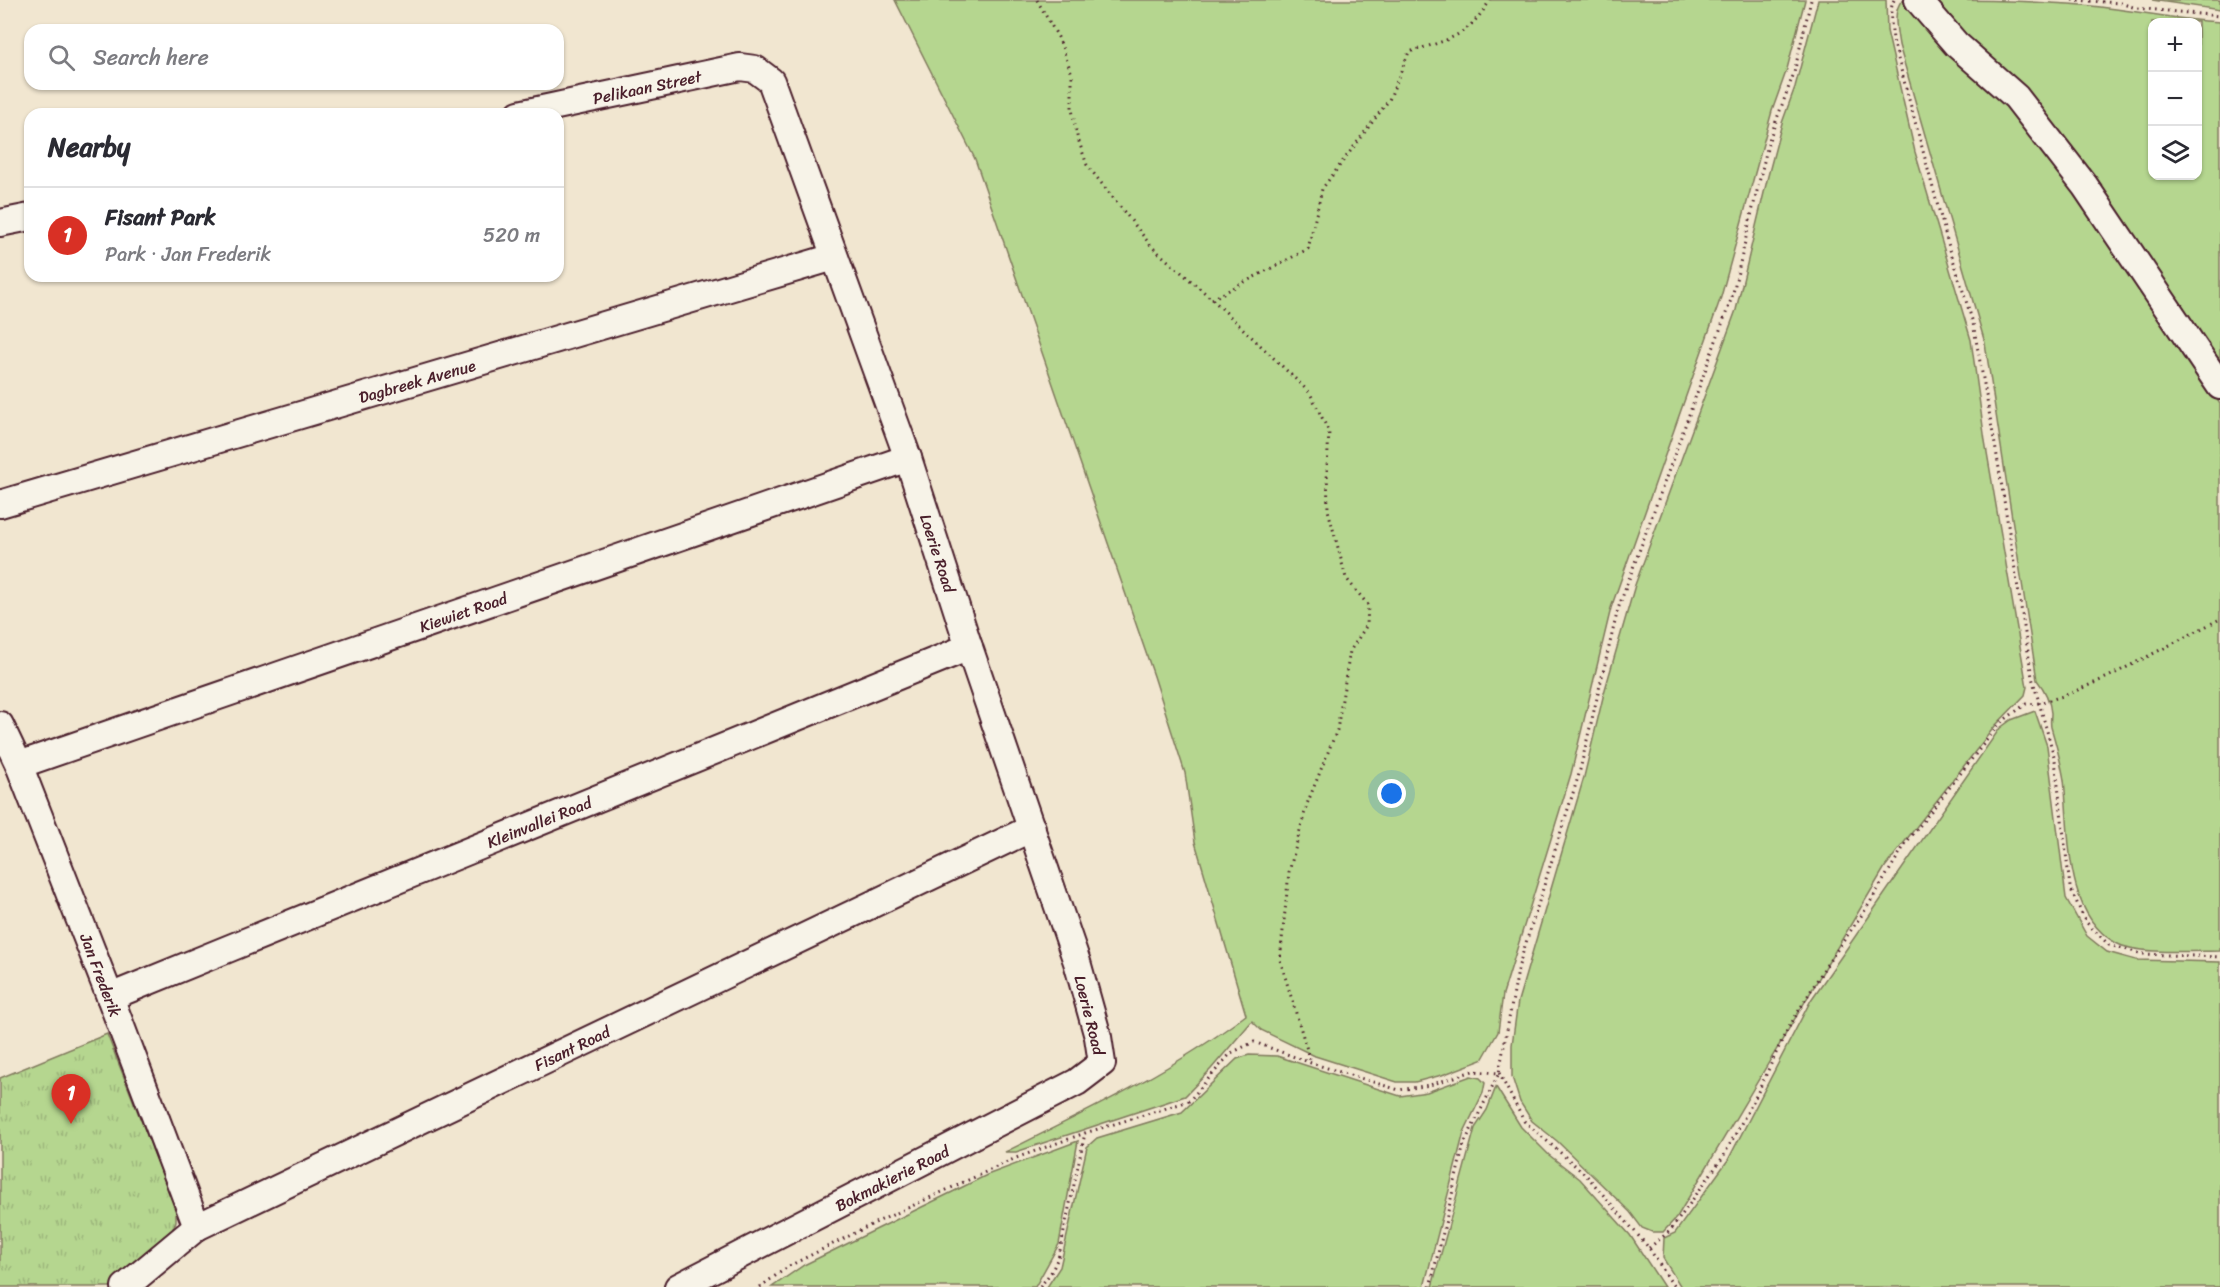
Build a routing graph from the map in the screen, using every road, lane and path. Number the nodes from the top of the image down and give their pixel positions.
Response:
1 (1037, 0) edge
2 (1490, 0) edge
3 (1811, 0) edge
4 (1894, 0) edge
5 (1918, 0) edge
6 (2072, 0) edge
7 (2220, 16) edge
8 (740, 67) joint
9 (547, 108) edge
10 (24, 218) edge
11 (0, 223) edge
12 (834, 257) junction
13 (1212, 299) junction
14 (2220, 386) edge
15 (908, 458) junction
16 (0, 504) edge
17 (2220, 618) edge
18 (969, 646) junction
19 (2040, 704) junction
20 (0, 725) edge
21 (19, 765) junction
22 (1032, 828) junction
23 (2220, 957) edge
24 (110, 997) junction
25 (1102, 1063) joint
26 (1311, 1063) junction
27 (1499, 1073) junction
28 (1086, 1133) junction
29 (196, 1227) junction
30 (1649, 1248) junction
31 (125, 1287) edge
32 (678, 1287) edge
33 (760, 1287) edge
34 (1040, 1287) edge
35 (1430, 1287) edge
36 (1674, 1287) edge

1 - 13 path
2 - 13 path
3 - 27 path
4 - 19 path
5 - 14 street
6 - 7 path
8 - 9 street, Pelikaan Street
8 - 12 street, Loerie Road
10 - 11 street
12 - 15 street, Loerie Road
12 - 16 street, Dagbreek Avenue
13 - 26 path
15 - 18 street, Loerie Road
15 - 21 street, Kiewiet Road
17 - 19 path
18 - 22 street, Loerie Road
18 - 24 street, Kleinvallei Road
19 - 23 path
19 - 30 path
20 - 21 street, Jan Frederik
21 - 24 street, Jan Frederik
22 - 25 street, Loerie Road
22 - 29 street, Fisant Road
24 - 29 street, Jan Frederik
25 - 32 street, Bokmakierie Road
26 - 27 path
26 - 28 path
27 - 30 path
27 - 35 path
28 - 33 path
28 - 34 path
29 - 31 street, Fisant Road
30 - 36 path

